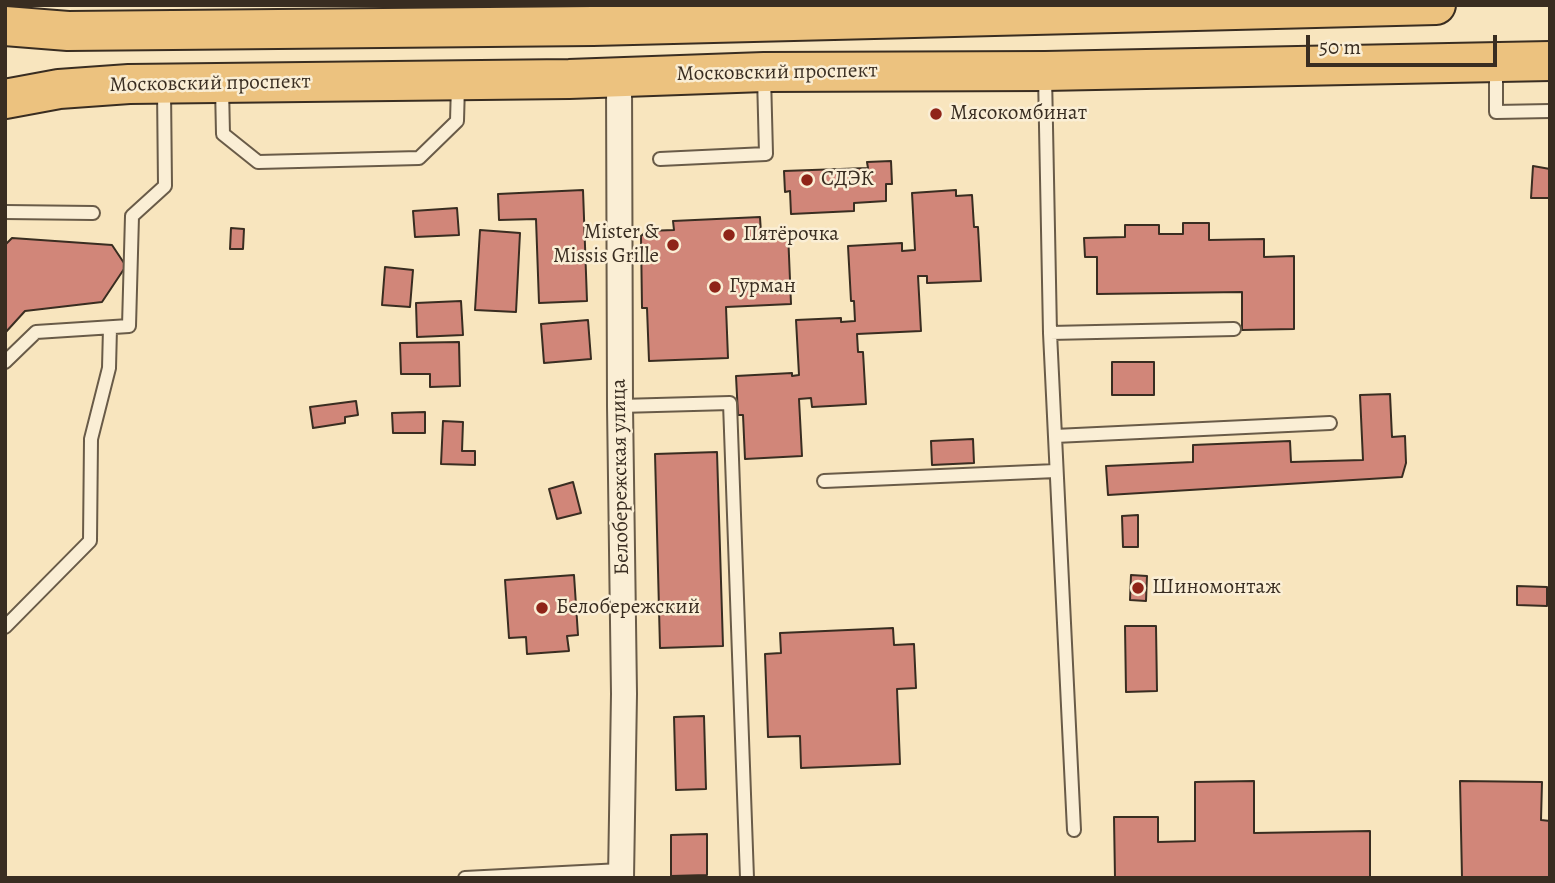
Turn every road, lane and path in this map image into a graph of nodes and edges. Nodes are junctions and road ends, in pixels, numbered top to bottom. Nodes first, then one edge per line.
1 (1436, 5) edge
2 (1071, 10) edge
3 (241, 17) edge
4 (5, 26) edge
5 (1550, 61) edge
6 (1496, 62) junction
7 (1045, 71) junction
8 (764, 72) junction
9 (619, 77) junction
10 (458, 79) junction
11 (222, 83) junction
12 (163, 84) junction
13 (5, 99) edge
14 (1550, 111) edge
15 (660, 159) dead end
16 (5, 212) edge
17 (93, 213) dead end
18 (110, 328) junction
19 (1234, 329) dead end
20 (1050, 333) junction
21 (5, 362) edge
22 (620, 406) junction
23 (1330, 422) dead end
24 (1055, 436) junction
25 (1056, 471) junction
26 (824, 481) dead end
27 (5, 627) edge
28 (1074, 830) dead end
29 (621, 874) edge
30 (465, 878) edge
31 (747, 878) edge

1 - 2 main road
2 - 3 main road
3 - 4 main road
5 - 6 main road, Московский проспект
6 - 7 main road, Московский проспект
6 - 14 lane
7 - 8 main road, Московский проспект
7 - 20 lane
8 - 9 main road, Московский проспект
8 - 15 lane
9 - 10 main road, Московский проспект
9 - 22 street, Белобережская улица
10 - 11 main road, Московский проспект
10 - 11 lane
11 - 12 main road, Московский проспект
12 - 13 main road, Московский проспект
12 - 18 lane
16 - 17 lane
18 - 21 lane
18 - 27 lane
19 - 20 lane
20 - 24 lane
22 - 29 street, Белобережская улица
22 - 31 lane
23 - 24 lane
24 - 25 lane
25 - 26 lane
25 - 28 lane
29 - 30 lane

